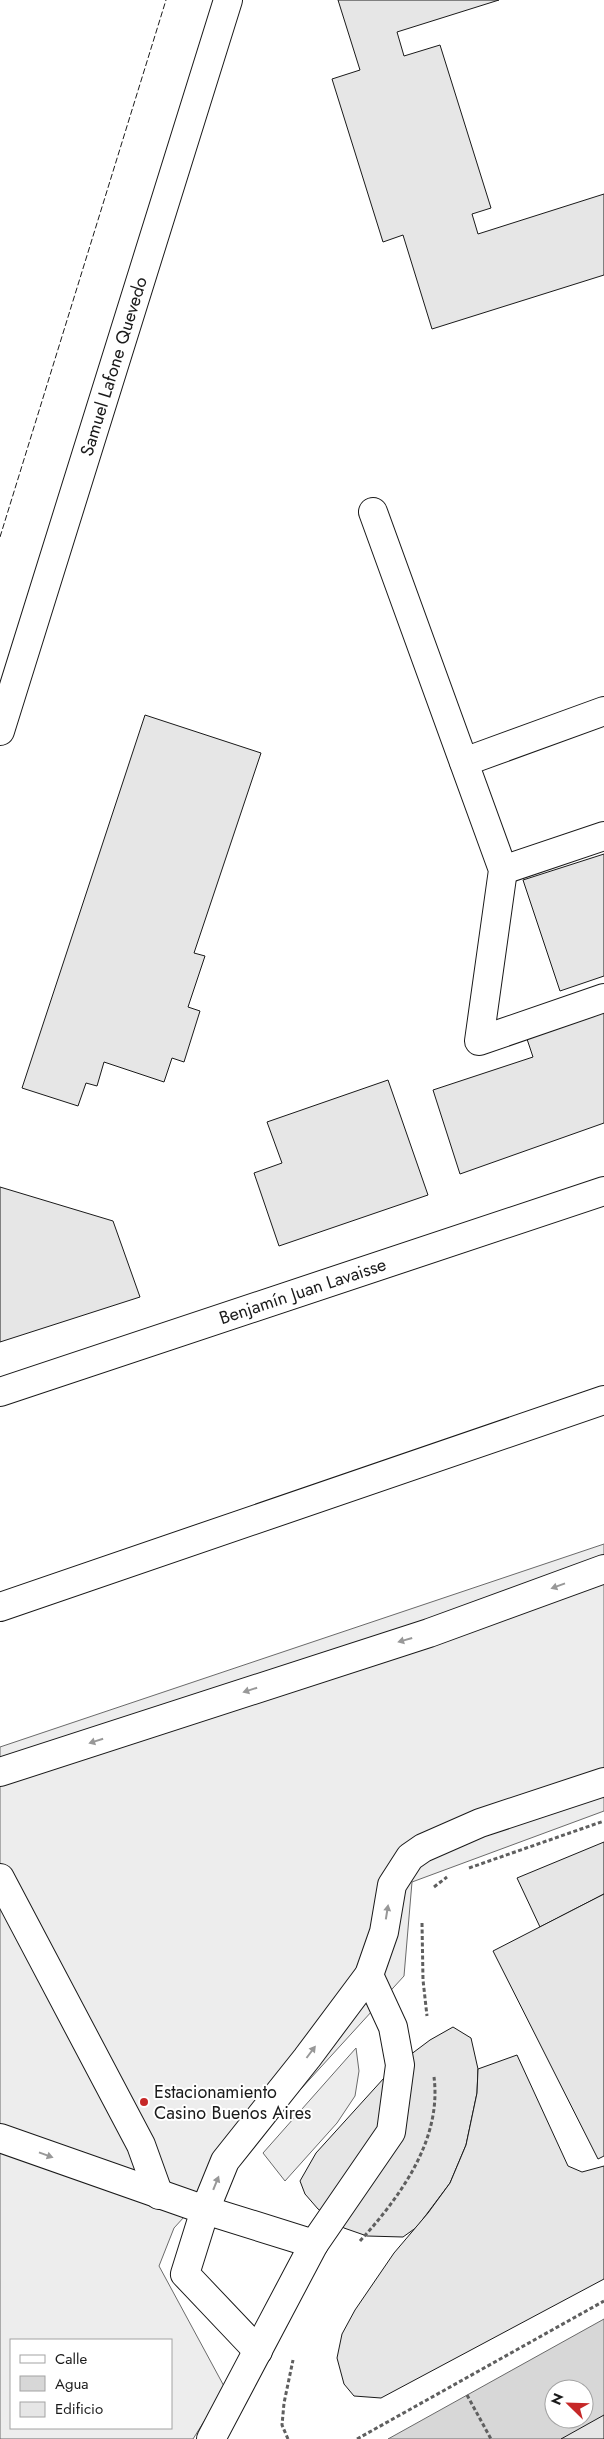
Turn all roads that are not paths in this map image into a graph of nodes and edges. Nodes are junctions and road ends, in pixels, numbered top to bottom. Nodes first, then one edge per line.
1 (228, 0) edge
2 (373, 512) dead end
3 (604, 711) edge
4 (0, 731) edge
5 (464, 762) junction
6 (604, 836) edge
7 (503, 870) junction
8 (604, 998) edge
9 (604, 1191) edge
10 (0, 1392) edge
11 (604, 1400) edge
12 (604, 1569) edge
13 (0, 1607) edge
14 (0, 1772) edge
15 (604, 1782) edge
16 (0, 1878) edge
17 (369, 1975) junction
18 (0, 2138) edge
19 (159, 2196) junction
20 (205, 2210) junction
21 (314, 2244) junction
22 (258, 2351) junction
23 (210, 2439) edge

1 - 4 street, Samuel Lafone Quevedo
2 - 5 street
3 - 5 street
5 - 7 street
6 - 7 street
7 - 8 street
9 - 10 street, Benjamín Juan Lavaisse
11 - 13 street
12 -> 14 street
17 -> 15 street
16 - 19 street
20 -> 17 street
17 - 21 street
18 -> 19 street
19 - 20 street
20 - 21 street
20 - 22 street
21 - 22 street
22 - 23 street

